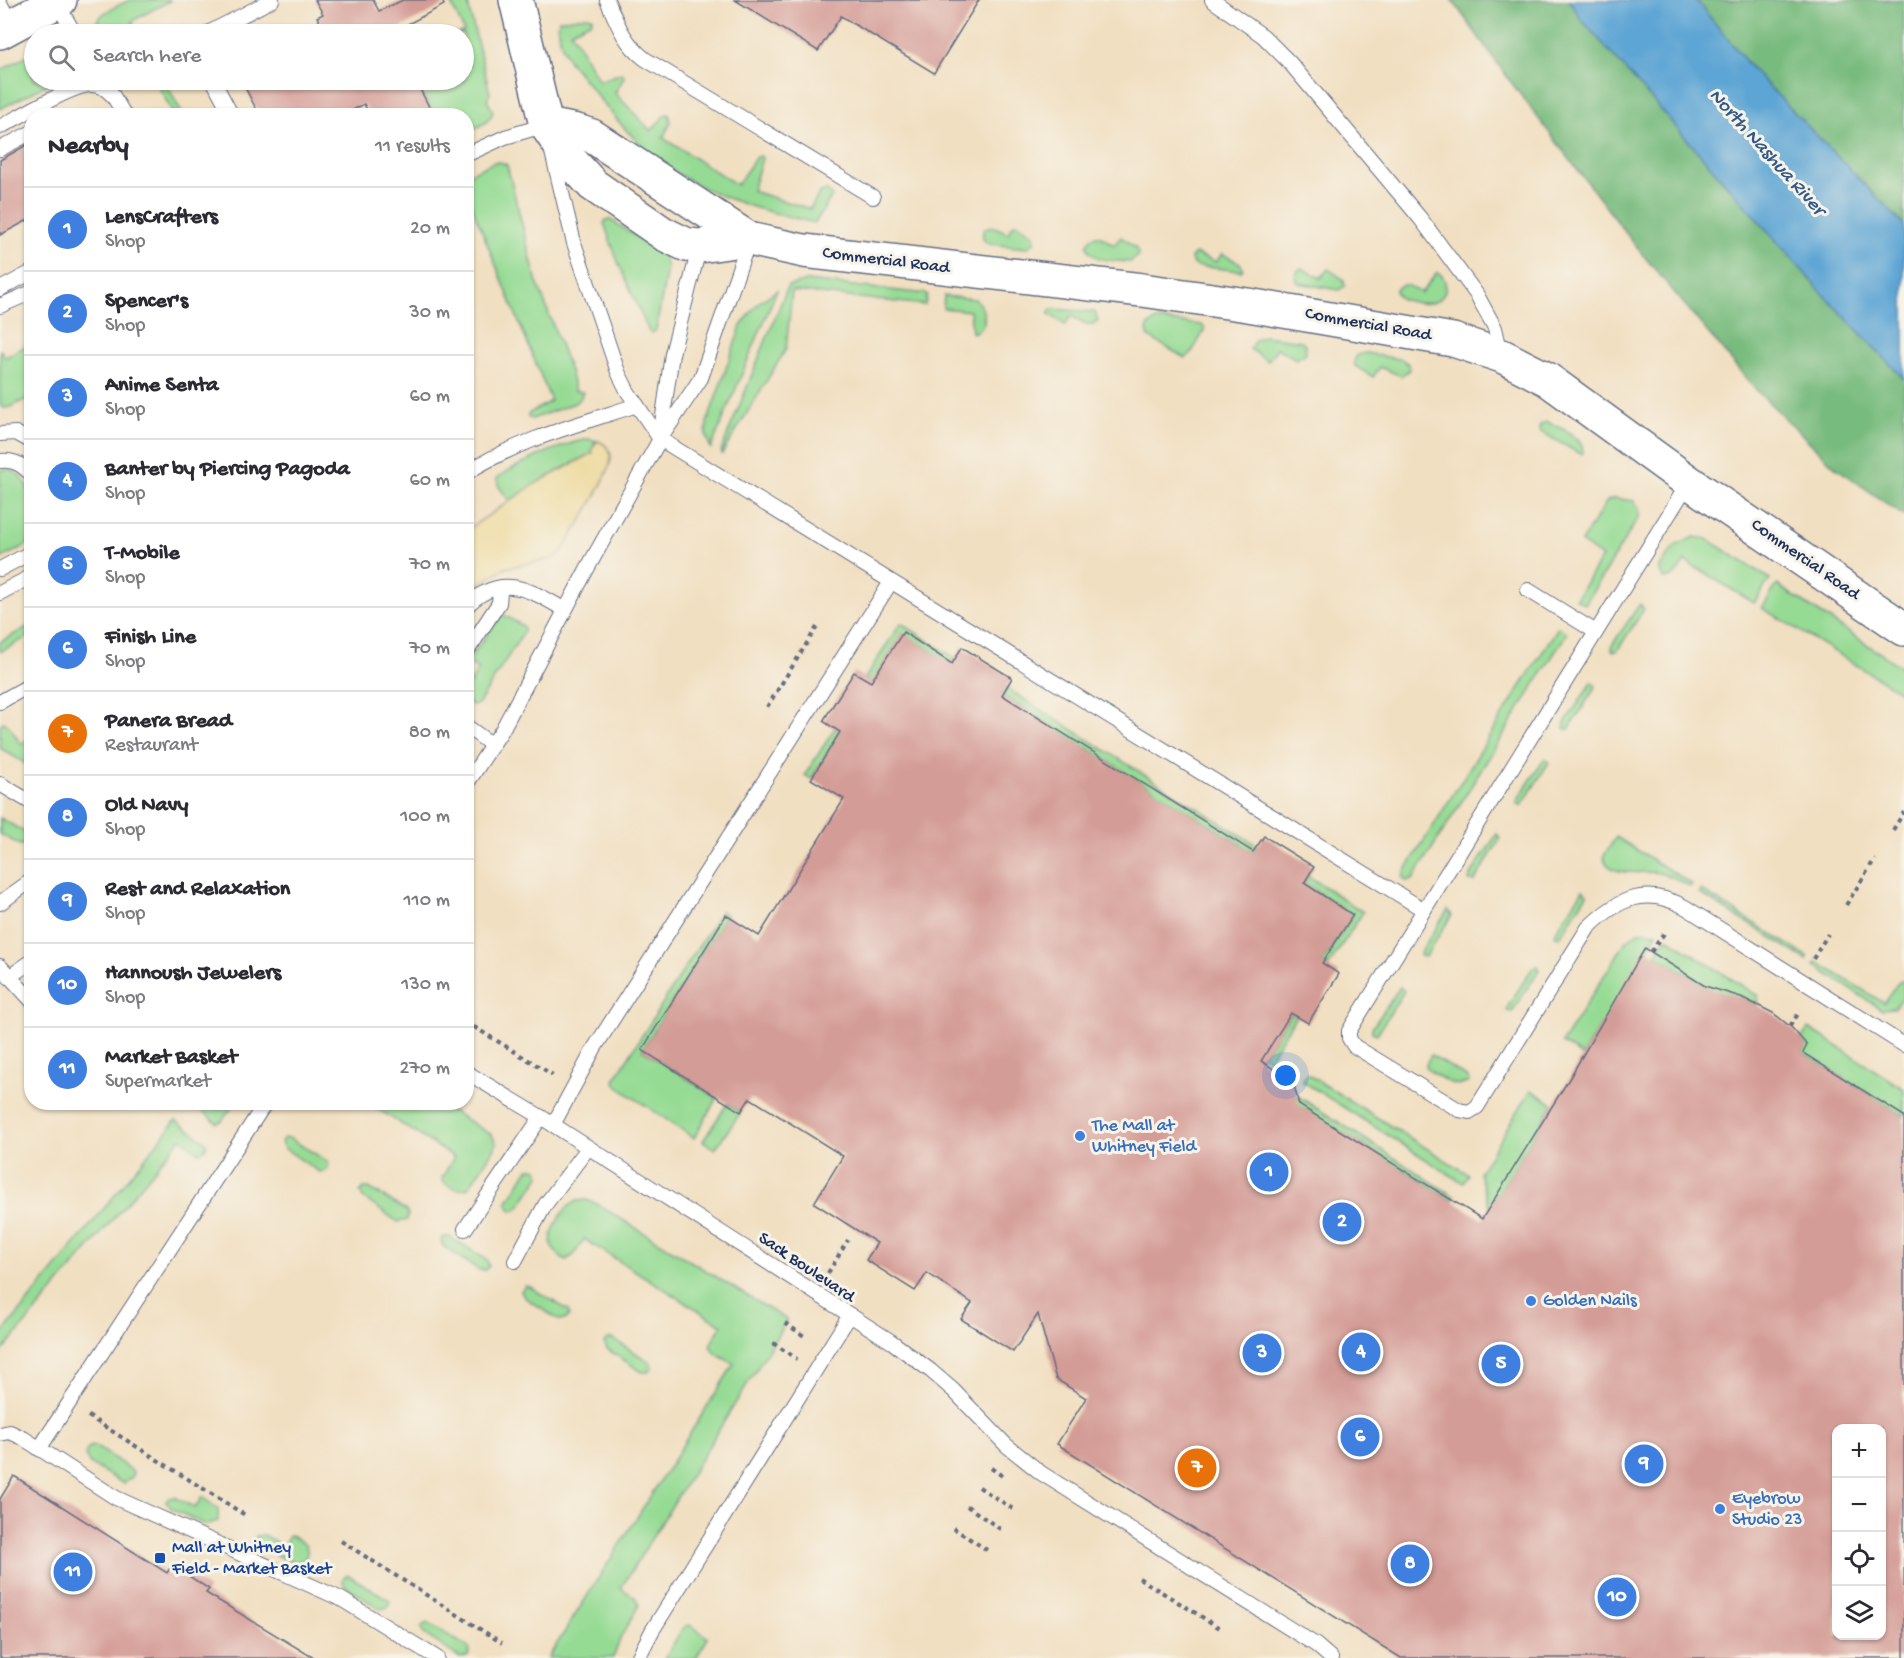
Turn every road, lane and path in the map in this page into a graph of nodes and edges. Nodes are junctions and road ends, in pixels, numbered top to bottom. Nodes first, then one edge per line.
1 (272, 0) edge
2 (516, 0) edge
3 (607, 0) edge
4 (1212, 0) edge
5 (58, 1) edge
6 (255, 4) edge
7 (4, 21) edge
8 (70, 24) edge
9 (222, 24) edge
10 (72, 90) edge
11 (107, 90) edge
12 (109, 90) edge
13 (218, 90) edge
14 (112, 95) junction
15 (36, 108) edge
16 (120, 108) edge
17 (228, 108) edge
18 (24, 114) edge
19 (546, 125) junction
20 (0, 127) edge
21 (24, 136) edge
22 (0, 149) edge
23 (474, 151) edge
24 (873, 197) dead end
25 (704, 229) junction
26 (749, 239) junction
27 (24, 276) edge
28 (0, 289) edge
29 (24, 296) edge
30 (0, 306) edge
31 (1502, 356) junction
32 (637, 405) junction
33 (0, 425) edge
34 (16, 433) junction
35 (0, 434) edge
36 (24, 438) edge
37 (660, 440) junction
38 (0, 461) edge
39 (24, 468) edge
40 (474, 468) edge
41 (1689, 482) junction
42 (24, 556) edge
43 (0, 569) edge
44 (24, 580) edge
45 (891, 582) junction
46 (496, 589) junction
47 (1528, 590) dead end
48 (0, 592) edge
49 (474, 600) edge
50 (566, 610) junction
51 (817, 627) dead end
52 (1904, 629) edge
53 (1596, 632) junction
54 (474, 641) edge
55 (24, 688) edge
56 (0, 702) edge
57 (767, 707) dead end
58 (474, 732) edge
59 (492, 745) junction
60 (474, 773) edge
61 (0, 784) edge
62 (24, 798) edge
63 (1904, 812) edge
64 (1893, 830) dead end
65 (1875, 859) dead end
66 (24, 886) edge
67 (0, 903) edge
68 (1846, 905) dead end
69 (1424, 910) junction
70 (1665, 932) dead end
71 (1828, 934) dead end
72 (1652, 952) dead end
73 (1813, 959) dead end
74 (0, 966) edge
75 (24, 967) edge
76 (9, 977) junction
77 (24, 993) edge
78 (1798, 1014) dead end
79 (1790, 1026) dead end
80 (474, 1027) edge
81 (1903, 1043) edge
82 (474, 1077) edge
83 (556, 1077) dead end
84 (261, 1110) edge
85 (547, 1121) junction
86 (588, 1148) junction
87 (465, 1229) dead end
88 (848, 1240) dead end
89 (515, 1261) dead end
90 (816, 1293) junction
91 (850, 1315) junction
92 (69, 1403) junction
93 (0, 1434) edge
94 (39, 1449) junction
95 (979, 1487) dead end
96 (967, 1506) dead end
97 (1016, 1511) dead end
98 (245, 1515) dead end
99 (953, 1528) dead end
100 (1003, 1531) dead end
101 (341, 1541) dead end
102 (990, 1552) dead end
103 (1139, 1578) dead end
104 (1223, 1630) dead end
105 (502, 1643) dead end
106 (437, 1658) edge
107 (638, 1658) edge
108 (1331, 1658) edge

1 - 6 lane
2 - 19 street
3 - 24 lane
4 - 31 lane
5 - 7 street
5 - 8 lane
6 - 9 lane
10 - 15 lane
11 - 14 lane
12 - 14 lane
13 - 17 lane
14 - 16 lane
18 - 20 lane
19 - 23 lane
19 - 25 street, Commercial Road
19 - 32 lane
21 - 22 lane
25 - 26 street, Commercial Road
25 - 37 lane
26 - 31 street, Commercial Road
26 - 37 lane
27 - 28 lane
29 - 30 lane
31 - 41 street, Commercial Road
32 - 37 lane
32 - 40 lane
33 - 34 lane
34 - 35 lane
34 - 36 lane
37 - 45 lane
37 - 50 lane
38 - 39 lane
41 - 52 street, Commercial Road
41 - 53 lane
42 - 43 lane
44 - 48 lane
45 - 69 lane
45 - 85 lane
46 - 49 lane
46 - 50 lane
46 - 54 lane
47 - 53 lane
50 - 59 lane
51 - 57 path
53 - 69 lane
55 - 56 lane
58 - 59 lane
59 - 60 lane
61 - 62 lane
63 - 64 path
65 - 68 path
66 - 67 lane
69 - 81 lane
70 - 72 path
71 - 73 path
74 - 76 lane
75 - 76 lane
76 - 77 lane
78 - 79 path
80 - 83 path
82 - 85 lane, Sack Boulevard
84 - 92 lane
85 - 86 lane, Sack Boulevard
85 - 87 lane
86 - 89 lane
86 - 90 lane, Sack Boulevard
88 - 90 path
90 - 91 lane, Sack Boulevard
91 - 107 lane, Sack Boulevard
91 - 108 lane
92 - 94 lane
92 - 98 path
93 - 94 lane
94 - 106 lane
95 - 97 path
96 - 100 path
99 - 102 path
101 - 105 path
103 - 104 path

